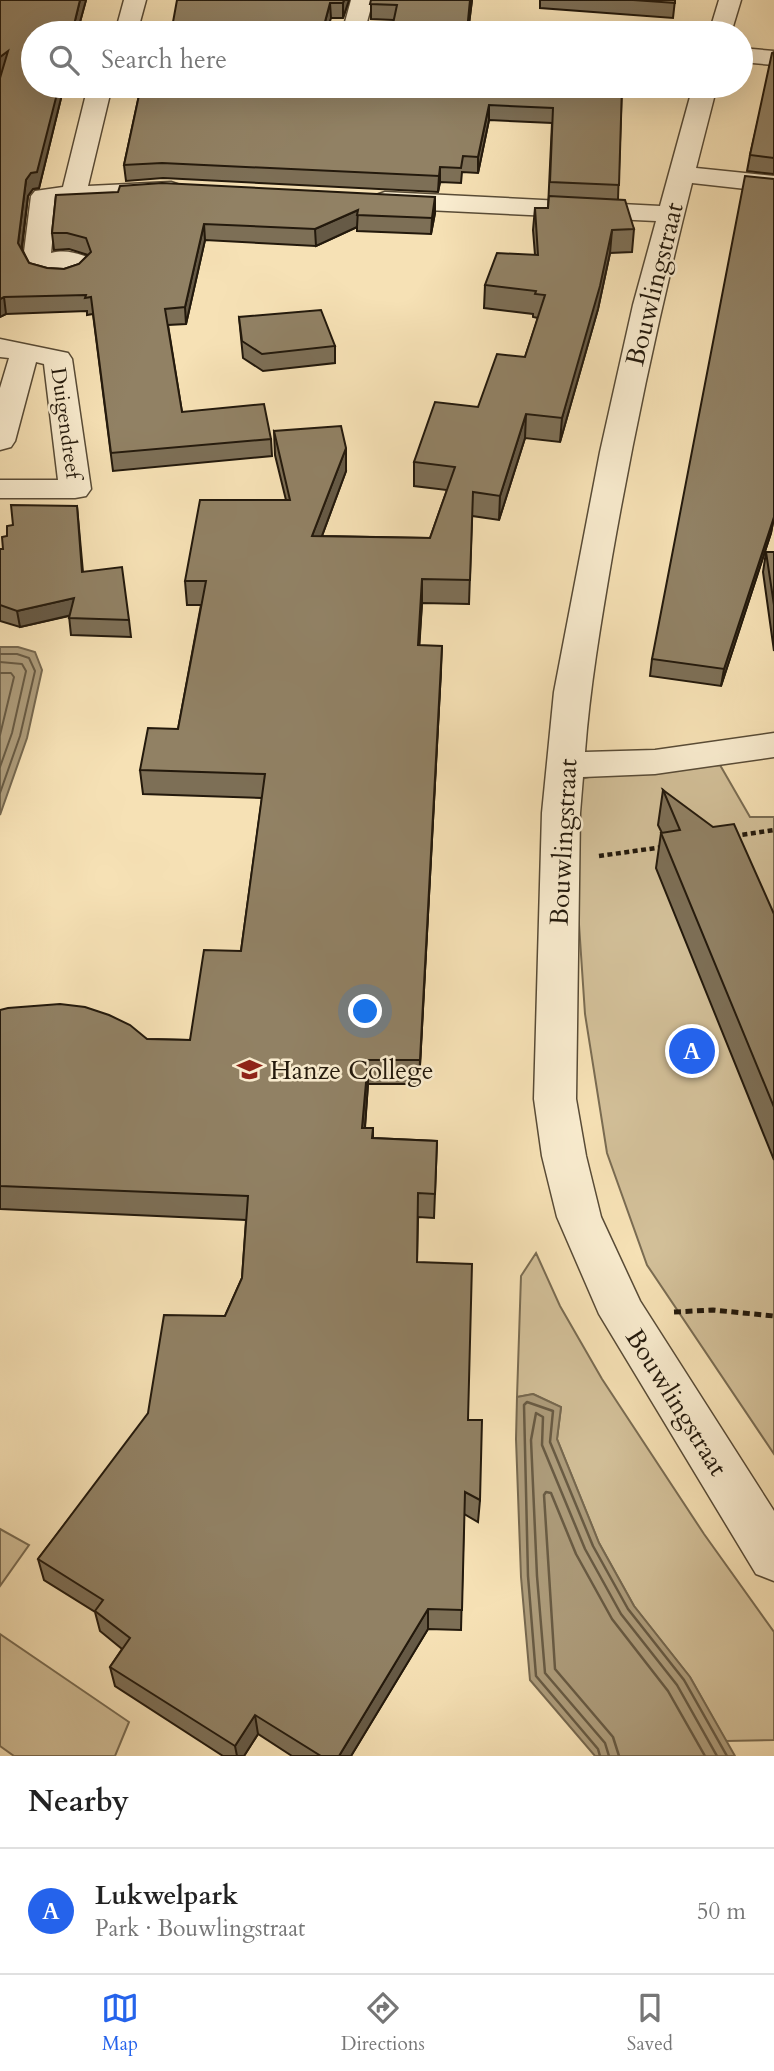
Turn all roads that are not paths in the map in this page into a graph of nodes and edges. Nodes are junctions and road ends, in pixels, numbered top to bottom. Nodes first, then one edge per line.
1 (135, 0) edge
2 (362, 0) edge
3 (730, 0) edge
4 (129, 21) edge
5 (356, 21) edge
6 (724, 21) edge
7 (753, 56) edge
8 (774, 58) edge
9 (97, 98) edge
10 (702, 98) edge
11 (681, 174) junction
12 (774, 184) edge
13 (190, 191) edge
14 (74, 193) junction
15 (355, 199) edge
16 (672, 214) junction
17 (46, 262) dead end
18 (13, 349) edge
19 (0, 441) edge
20 (0, 489) edge
21 (771, 754) edge
22 (565, 765) junction
23 (774, 1558) edge

1 - 4 street
2 - 5 street
3 - 6 street
7 - 8 street
9 - 14 street
10 - 11 street, Bouwlingstraat
11 - 12 street
11 - 16 street, Bouwlingstraat
13 - 14 street
14 - 17 street
15 - 16 street
16 - 22 street, Bouwlingstraat
18 - 19 street, Duigendreef
18 - 20 street, Duigendreef
21 - 22 street
22 - 23 street, Bouwlingstraat

